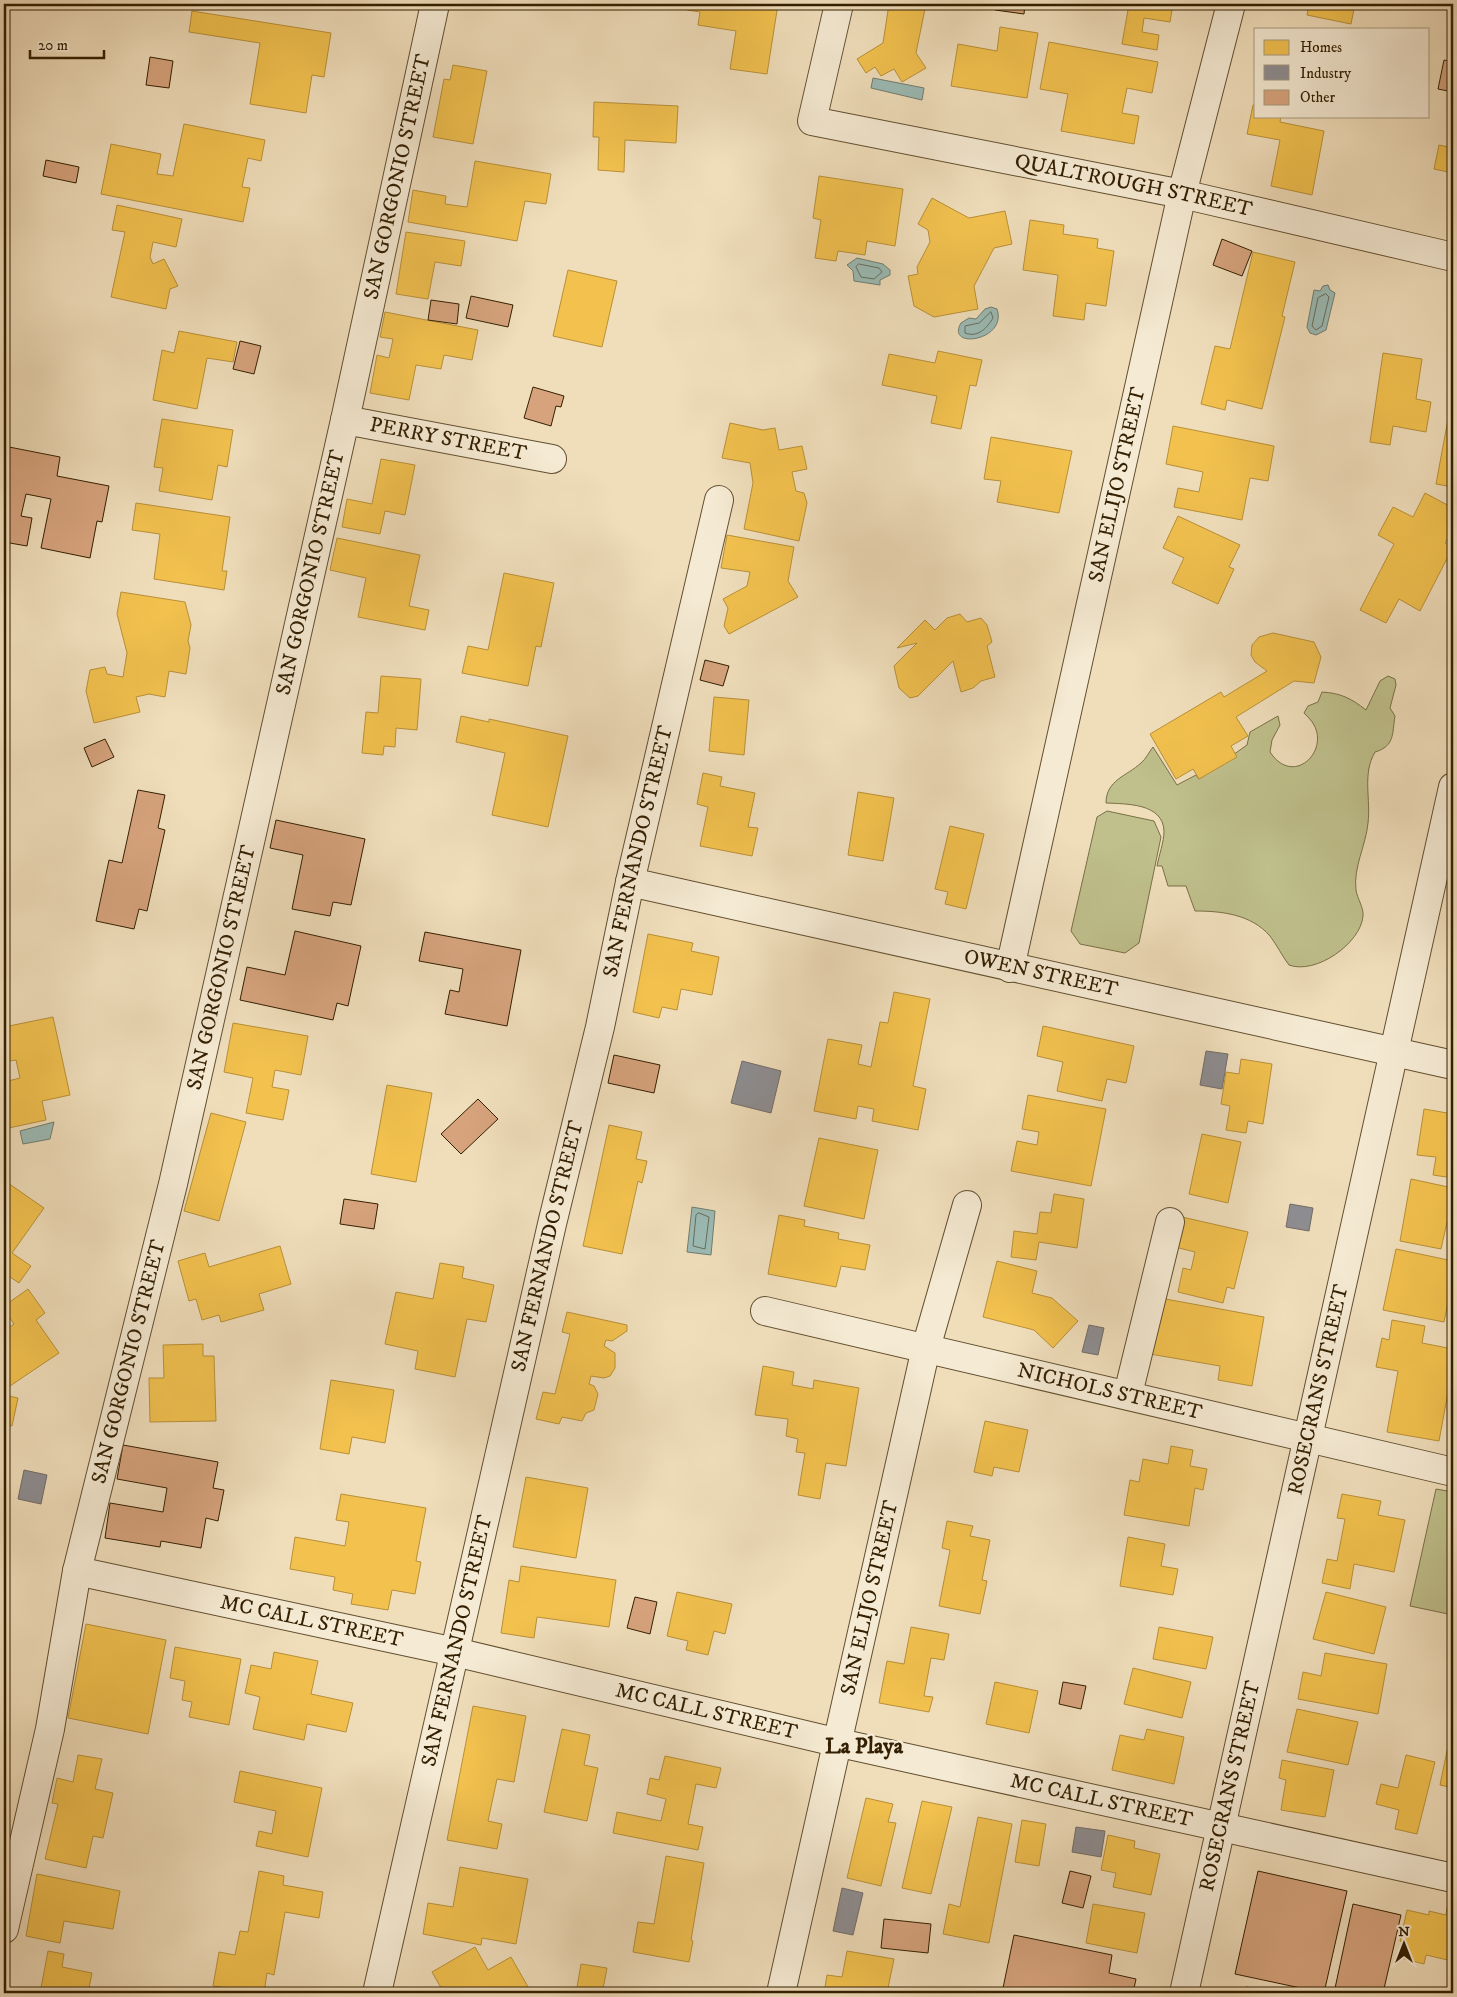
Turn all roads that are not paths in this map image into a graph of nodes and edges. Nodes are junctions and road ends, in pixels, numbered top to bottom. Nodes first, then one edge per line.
1 (435, 4) edge
2 (839, 4) edge
3 (1231, 4) edge
4 (1182, 194) junction
5 (1453, 257) edge
6 (345, 420) junction
7 (552, 459) dead end
8 (719, 500) dead end
9 (1453, 787) edge
10 (630, 882) junction
11 (1010, 968) junction
12 (1395, 1052) junction
13 (1453, 1065) edge
14 (967, 1205) dead end
15 (1170, 1222) dead end
16 (765, 1310) dead end
17 (926, 1348) junction
18 (1128, 1394) junction
19 (1309, 1436) junction
20 (1453, 1472) edge
21 (77, 1571) junction
22 (455, 1652) junction
23 (836, 1742) junction
24 (1220, 1828) junction
25 (1453, 1878) edge
26 (4, 1929) edge
27 (378, 1993) edge
28 (781, 1993) edge
29 (1184, 1993) edge

1 - 6 street, SAN GORGONIO STREET
2 - 4 street, QUALTROUGH STREET
3 - 4 street, SAN ELIJO STREET
4 - 5 street, QUALTROUGH STREET
4 - 11 street, SAN ELIJO STREET
6 - 7 street, PERRY STREET
6 - 21 street, SAN GORGONIO STREET
8 - 10 street, SAN FERNANDO STREET
9 - 12 street, ROSECRANS STREET
10 - 11 street, OWEN STREET
10 - 22 street, SAN FERNANDO STREET
11 - 12 street, OWEN STREET
12 - 13 street, OWEN STREET
12 - 19 street, ROSECRANS STREET
14 - 17 street, SAN ELIJO STREET
15 - 18 street
16 - 17 street, NICHOLS STREET
17 - 18 street, NICHOLS STREET
17 - 23 street, SAN ELIJO STREET
18 - 19 street, NICHOLS STREET
19 - 20 street, NICHOLS STREET
19 - 24 street, ROSECRANS STREET
21 - 22 street, MC CALL STREET
21 - 26 street, SAN GORGONIO STREET
22 - 23 street, MC CALL STREET
22 - 27 street, SAN FERNANDO STREET
23 - 24 street, MC CALL STREET
23 - 28 street, SAN ELIJO STREET
24 - 25 street, MC CALL STREET
24 - 29 street, ROSECRANS STREET

